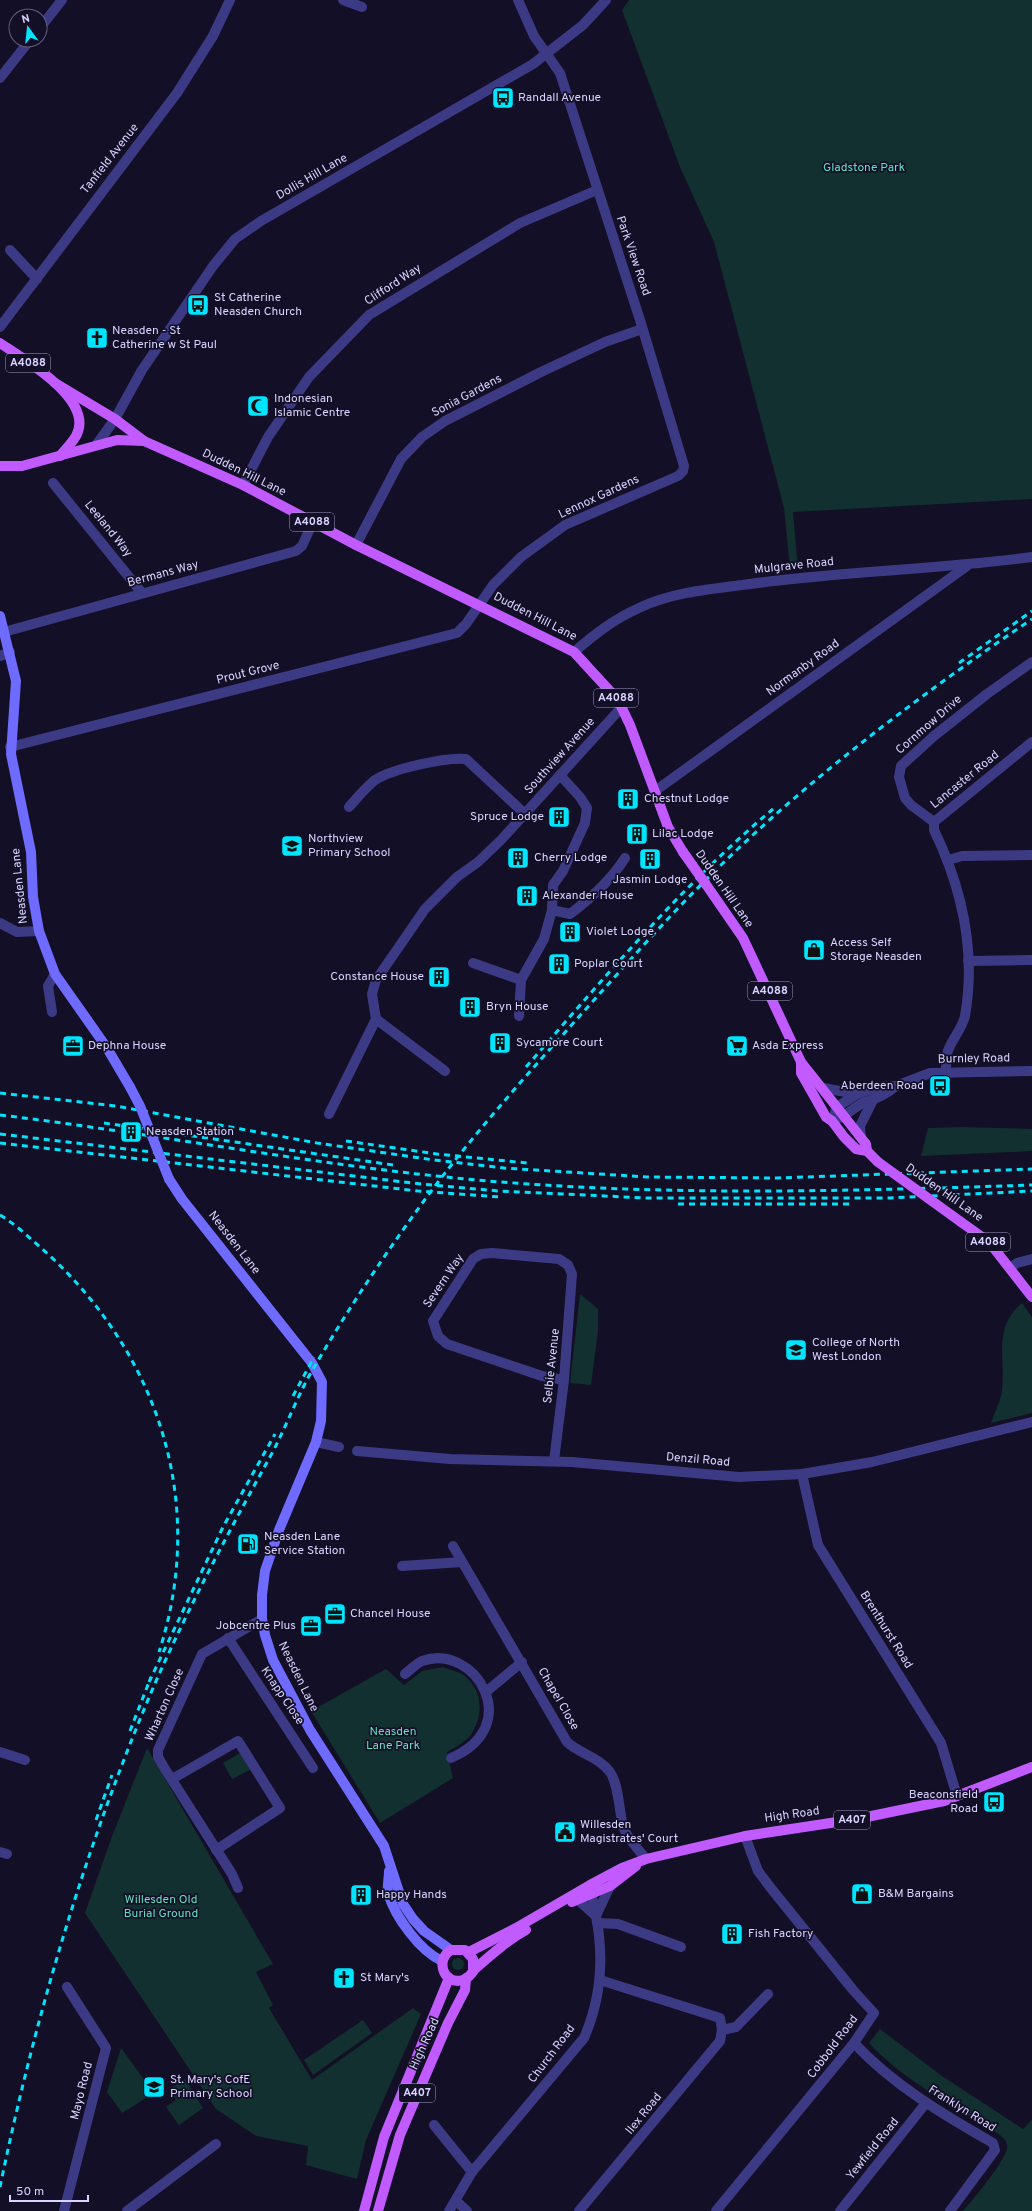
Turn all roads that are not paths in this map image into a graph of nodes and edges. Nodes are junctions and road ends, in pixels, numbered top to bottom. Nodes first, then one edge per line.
1 (62, 0) edge
2 (230, 0) edge
3 (343, 0) edge
4 (518, 0) edge
5 (606, 0) edge
6 (362, 7) dead end
7 (48, 18) edge
8 (24, 48) edge
9 (546, 53) junction
10 (0, 78) edge
11 (597, 190) junction
12 (10, 250) dead end
13 (37, 279) junction
14 (0, 328) edge
15 (642, 329) junction
16 (0, 342) edge
17 (55, 383) junction
18 (115, 419) junction
19 (144, 441) junction
20 (97, 444) junction
21 (60, 456) junction
22 (0, 466) edge
23 (22, 466) junction
24 (0, 471) edge
25 (683, 471) joint
26 (53, 483) dead end
27 (243, 485) junction
28 (313, 522) junction
29 (356, 545) junction
30 (1032, 557) edge
31 (967, 566) junction
32 (142, 593) junction
33 (479, 604) junction
34 (0, 616) edge
35 (4, 632) junction
36 (10, 652) junction
37 (574, 652) junction
38 (0, 656) edge
39 (1032, 662) edge
40 (621, 708) junction
41 (1032, 742) edge
42 (10, 747) junction
43 (560, 775) junction
44 (655, 791) junction
45 (349, 807) dead end
46 (525, 814) junction
47 (934, 822) junction
48 (1032, 855) edge
49 (625, 858) dead end
50 (948, 860) junction
51 (552, 910) junction
52 (0, 923) edge
53 (39, 931) junction
54 (1032, 960) edge
55 (968, 961) junction
56 (473, 962) dead end
57 (55, 974) junction
58 (521, 980) junction
59 (52, 1012) dead end
60 (519, 1016) dead end
61 (376, 1018) junction
62 (801, 1062) junction
63 (445, 1071) dead end
64 (1032, 1071) edge
65 (946, 1073) junction
66 (896, 1086) junction
67 (823, 1088) junction
68 (857, 1094) junction
69 (873, 1100) junction
70 (837, 1107) junction
71 (329, 1114) dead end
72 (845, 1116) junction
73 (832, 1121) junction
74 (862, 1138) junction
75 (867, 1151) junction
76 (1032, 1259) edge
77 (1010, 1268) junction
78 (572, 1274) joint
79 (1032, 1297) edge
80 (564, 1380) junction
81 (1032, 1422) edge
82 (316, 1442) junction
83 (339, 1447) dead end
84 (357, 1451) dead end
85 (554, 1461) junction
86 (802, 1474) junction
87 (453, 1546) dead end
88 (462, 1562) junction
89 (402, 1566) dead end
90 (262, 1619) junction
91 (228, 1638) junction
92 (522, 1662) junction
93 (405, 1674) dead end
94 (486, 1691) junction
95 (0, 1752) edge
96 (451, 1758) dead end
97 (25, 1760) dead end
98 (1032, 1767) edge
99 (313, 1768) dead end
100 (172, 1779) junction
101 (957, 1796) junction
102 (745, 1836) junction
103 (216, 1850) junction
104 (646, 1859) junction
105 (389, 1867) junction
106 (610, 1886) junction
107 (238, 1888) dead end
108 (591, 1889) junction
109 (577, 1899) junction
110 (596, 1919) junction
111 (681, 1947) dead end
112 (452, 1950) junction
113 (469, 1952) junction
114 (442, 1961) junction
115 (473, 1970) junction
116 (449, 1978) junction
117 (466, 1978) junction
118 (600, 1980) junction
119 (68, 1987) dead end
120 (768, 1994) dead end
121 (722, 2030) junction
122 (854, 2044) junction
123 (926, 2103) junction
124 (434, 2125) dead end
125 (216, 2144) dead end
126 (472, 2172) junction
127 (456, 2201) junction
128 (64, 2211) edge
129 (127, 2211) edge
130 (364, 2211) edge
131 (378, 2211) edge
132 (449, 2211) edge
133 (467, 2211) edge
134 (579, 2211) edge
135 (716, 2211) edge
136 (840, 2211) edge
137 (950, 2211) edge

1 - 7 street
2 - 13 street, Tanfield Avenue
3 - 6 street
4 - 9 street
5 - 9 street, Dollis Hill Lane
8 - 10 street
9 - 11 street, Park View Road
9 - 18 street, Dollis Hill Lane
11 - 15 street, Park View Road
11 - 27 street, Clifford Way
12 - 13 street
13 - 14 street, Tanfield Avenue
15 - 25 street, Park View Road
15 - 29 street, Sonia Gardens
16 - 17 main road, A4088
17 - 18 main road, Dudden Hill Lane / A4088
17 - 21 main road, A4088
18 - 19 main road, Dudden Hill Lane / A4088
18 - 20 street, Dollis Hill Lane
19 - 20 main road, Dudden Hill Lane / A4088
19 - 27 main road, Dudden Hill Lane / A4088
20 - 21 main road, Dudden Hill Lane / A4088
21 - 23 main road, A4088
22 - 23 main road, A4088
23 - 24 main road
25 - 33 street, Lennox Gardens
26 - 32 street, Leeland Way
27 - 28 main road, Dudden Hill Lane / A4088
28 - 29 main road, Dudden Hill Lane / A4088
28 - 32 street, Bermans Way
29 - 33 main road, Dudden Hill Lane / A4088
30 - 31 street, Mulgrave Road
31 - 37 street, Mulgrave Road
31 - 44 street, Normanby Road
32 - 35 street, Bermans Way
33 - 37 main road, Dudden Hill Lane / A4088
33 - 42 street, Prout Grove
34 - 35 main road, Neasden Lane
35 - 36 main road, Neasden Lane
36 - 38 street
36 - 42 main road, Neasden Lane
37 - 40 main road, Dudden Hill Lane / A4088
39 - 47 street, Cornmow Drive
40 - 43 street, Southview Avenue
40 - 44 main road, Dudden Hill Lane / A4088
41 - 47 street, Lancaster Road
42 - 53 main road, Neasden Lane
43 - 46 street, Southview Avenue
43 - 51 street
44 - 62 main road, Dudden Hill Lane / A4088, bridge
45 - 46 street
46 - 61 street, Southview Avenue
47 - 50 street, Lancaster Road
48 - 50 street
49 - 51 street
50 - 55 street
51 - 58 street
52 - 53 street
53 - 57 main road, Neasden Lane
54 - 55 street
55 - 65 street
56 - 58 street
57 - 59 street
57 - 82 main road, Neasden Lane, bridge
58 - 60 street
61 - 63 street
61 - 71 street
62 - 67 main road, Dudden Hill Lane / A4088
62 - 73 main road, Dudden Hill Lane / A4088
64 - 65 street, Burnley Road
65 - 66 street, Burnley Road
66 - 68 street, Burnley Road
66 - 69 street, Burnley Road
67 - 68 street, Burnley Road
67 - 70 main road, Dudden Hill Lane / A4088
68 - 70 street, Burnley Road
69 - 72 street, Burnley Road
69 - 74 street
70 - 72 main road, Dudden Hill Lane / A4088
70 - 73 street
72 - 73 street, Burnley Road
72 - 74 main road, Dudden Hill Lane / A4088
73 - 75 main road, Dudden Hill Lane / A4088
74 - 75 main road, Dudden Hill Lane / A4088
75 - 77 main road, Dudden Hill Lane / A4088, bridge
76 - 77 street
77 - 79 main road, Dudden Hill Lane / A4088
78 - 80 street, Selbie Avenue
78 - 80 street, Severn Way
80 - 85 street, Selbie Avenue
81 - 86 street, Denzil Road
82 - 83 street
82 - 90 main road, Neasden Lane
84 - 85 street, Denzil Road
85 - 86 street, Denzil Road
86 - 101 street, Brenthurst Road
87 - 88 street, Chapel Close
88 - 89 street
88 - 92 street, Chapel Close
90 - 91 street, Wharton Close
90 - 105 main road, Neasden Lane
91 - 99 street, Knapp Close
91 - 100 street, Wharton Close
92 - 94 street
92 - 104 street, Chapel Close
93 - 94 street
94 - 96 street
95 - 97 street
98 - 101 main road, High Road / A407
100 - 103 street, Wharton Close
100 - 103 street
101 - 102 main road, High Road / A407
102 - 104 main road, High Road / A407
102 - 122 street, Cobbold Road
103 - 107 street, Wharton Close
104 - 106 main road, High Road / A407
104 - 108 main road, High Road / A407
105 - 112 main road, Neasden Lane
105 - 114 main road, Neasden Lane
106 - 108 main road, High Road / A407
106 - 110 street
108 - 109 main road, High Road / A407
108 - 110 street, Church Road
108 - 113 main road, High Road / A407
109 - 110 street
109 - 115 main road, High Road / A407
110 - 111 street
110 - 118 street, Church Road
112 - 113 main road
112 - 114 main road
113 - 115 main road
114 - 116 main road
115 - 117 main road, High Road / A407
116 - 117 main road
116 - 130 main road, High Road / A407
117 - 131 main road, High Road / A407
118 - 121 street
118 - 126 street, Church Road
119 - 128 street, Mayo Road
120 - 121 street
121 - 134 street, Ilex Road
122 - 123 street, Franklyn Road
122 - 135 street, Cobbold Road
123 - 136 street, Yewfield Road
123 - 137 street, Franklyn Road
124 - 126 street
125 - 129 street
126 - 127 street, Church Road
127 - 132 street, Church Road
127 - 133 street

